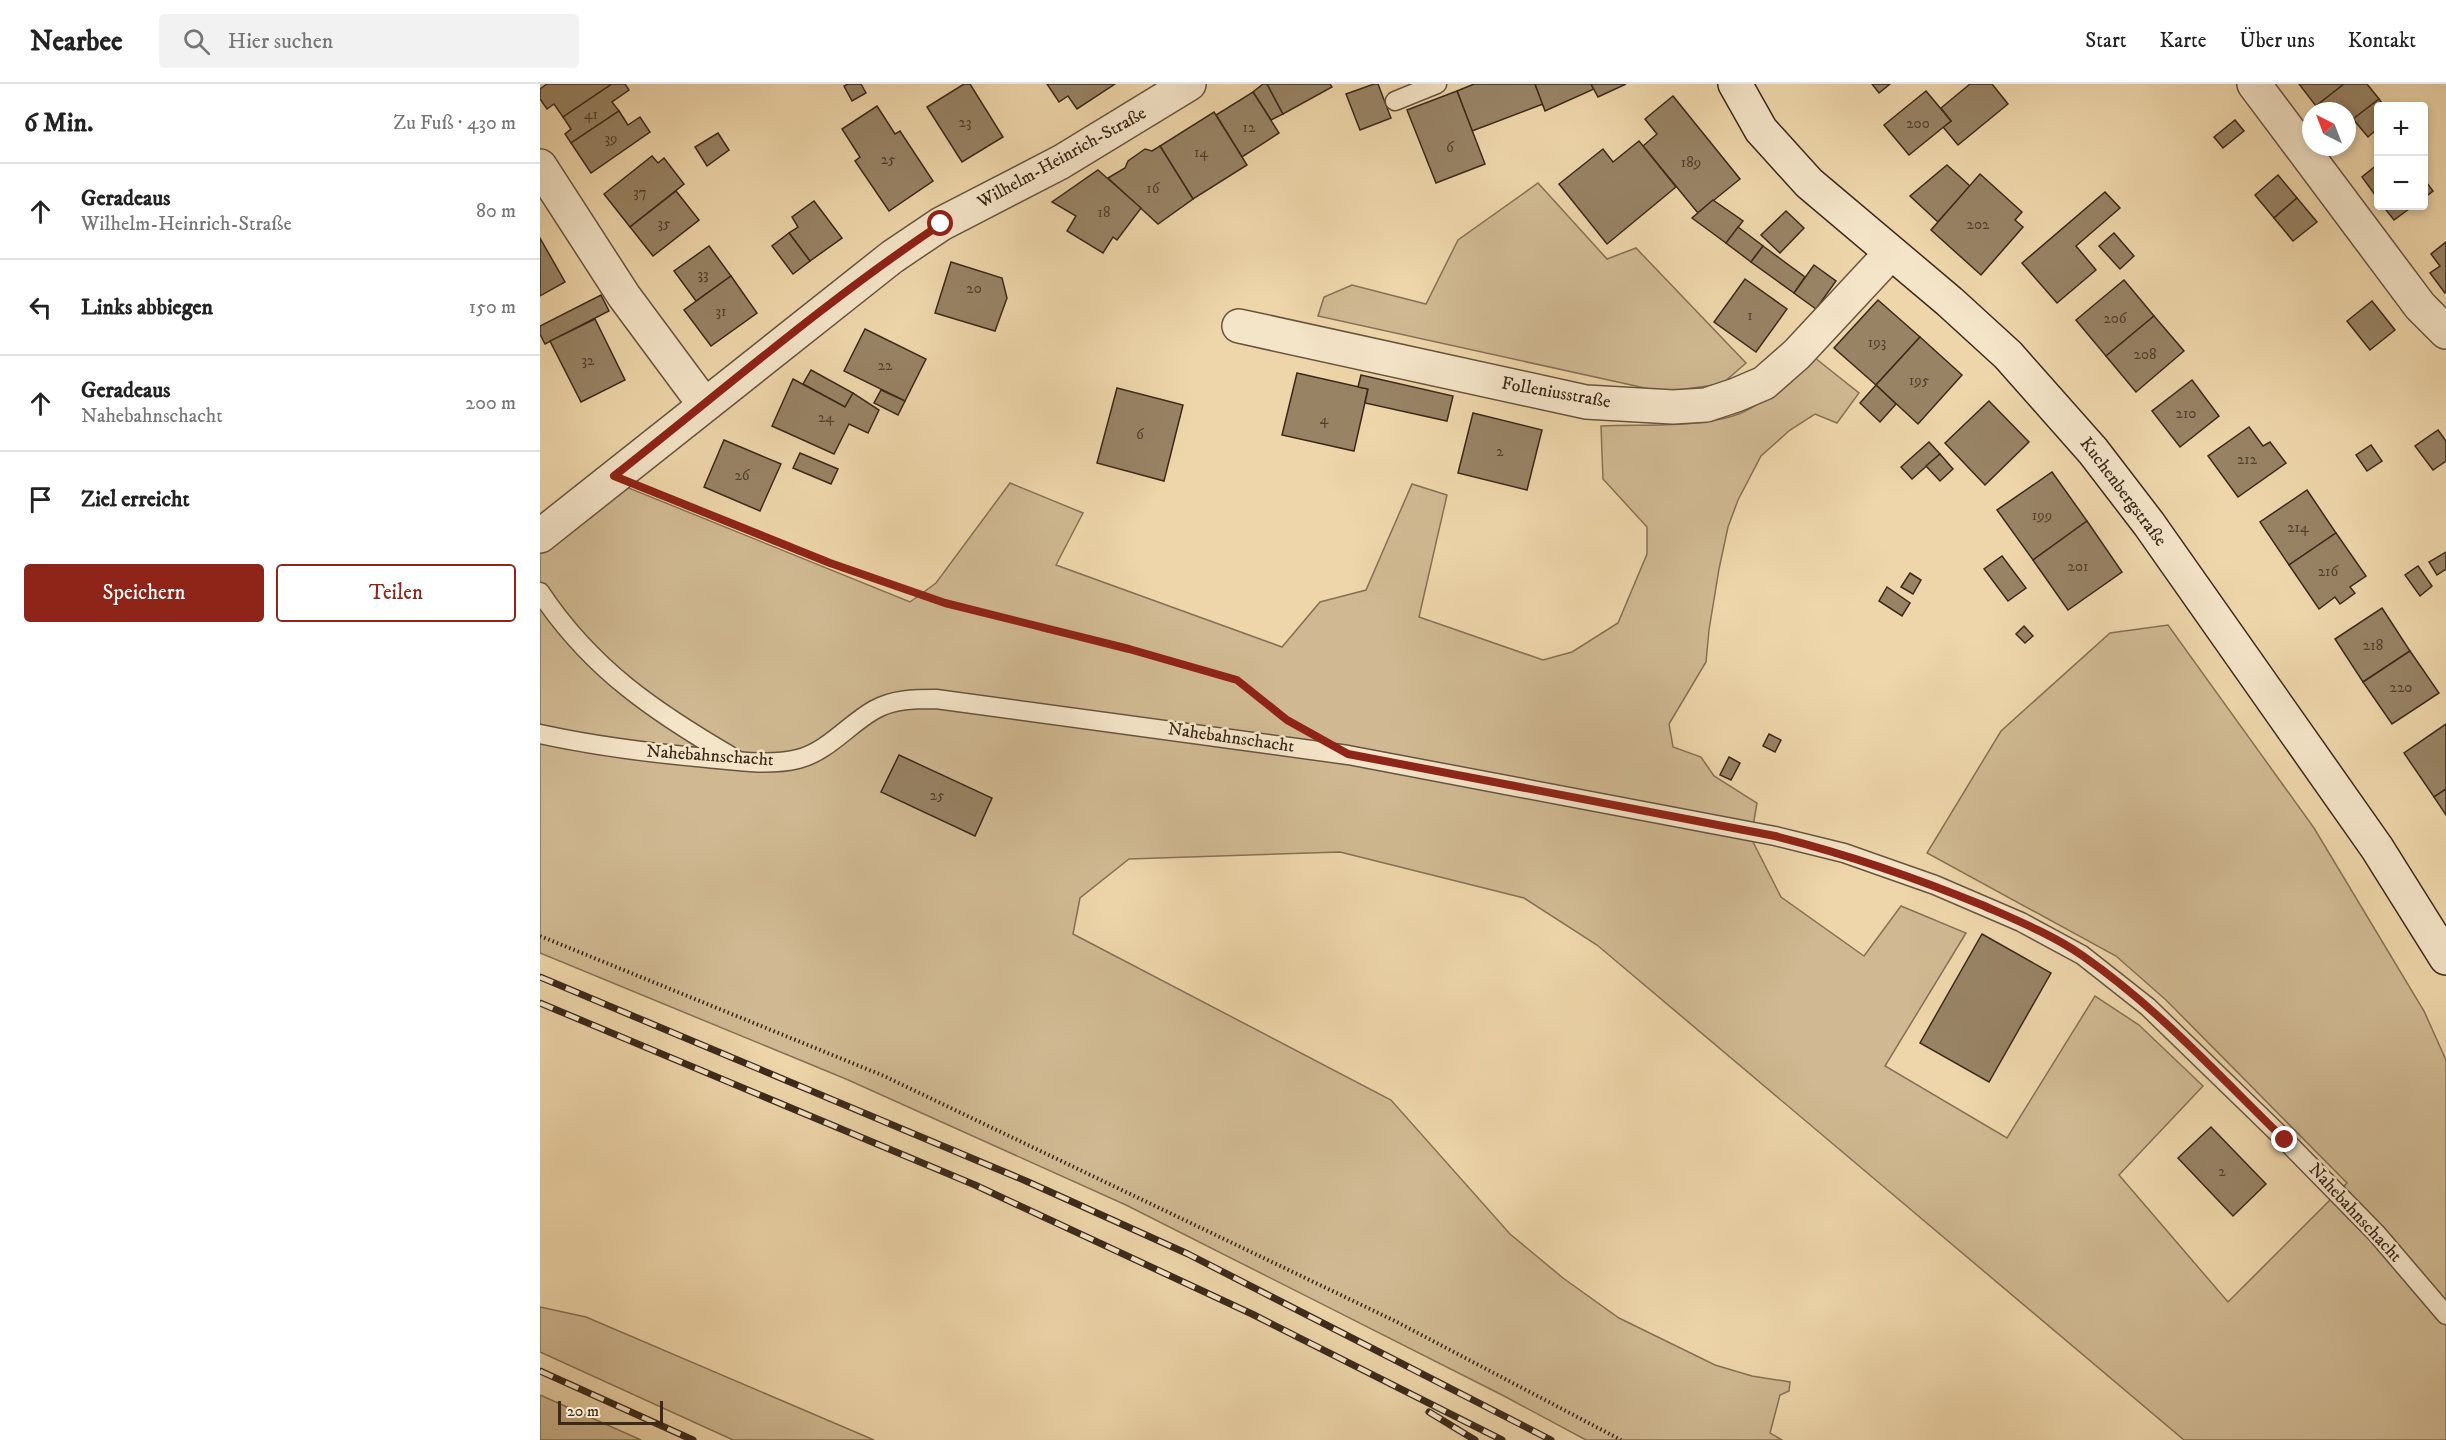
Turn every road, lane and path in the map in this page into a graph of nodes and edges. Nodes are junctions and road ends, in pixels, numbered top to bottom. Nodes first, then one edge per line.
1 (1189, 84) edge
2 (1437, 84) edge
3 (1734, 84) edge
4 (2254, 84) edge
5 (1395, 101) dead end
6 (540, 166) edge
7 (1891, 253) junction
8 (1239, 326) dead end
9 (2446, 332) edge
10 (704, 405) junction
11 (614, 476) junction
12 (540, 536) edge
13 (540, 592) edge
14 (1287, 720) dead end
15 (540, 734) edge
16 (740, 761) junction
17 (540, 936) edge
18 (2446, 958) edge
19 (2446, 1315) edge
20 (1621, 1440) edge

1 - 10 street, Wilhelm-Heinrich-Straße
2 - 5 lane
3 - 7 street, Kuchenbergstraße
4 - 9 street
6 - 10 street
7 - 8 street, Folleniusstraße
7 - 18 street, Kuchenbergstraße
10 - 11 street, Wilhelm-Heinrich-Straße
11 - 12 street, Wilhelm-Heinrich-Straße
11 - 14 path
13 - 16 lane
15 - 16 lane, Nahebahnschacht
16 - 19 lane, Nahebahnschacht
17 - 20 path

